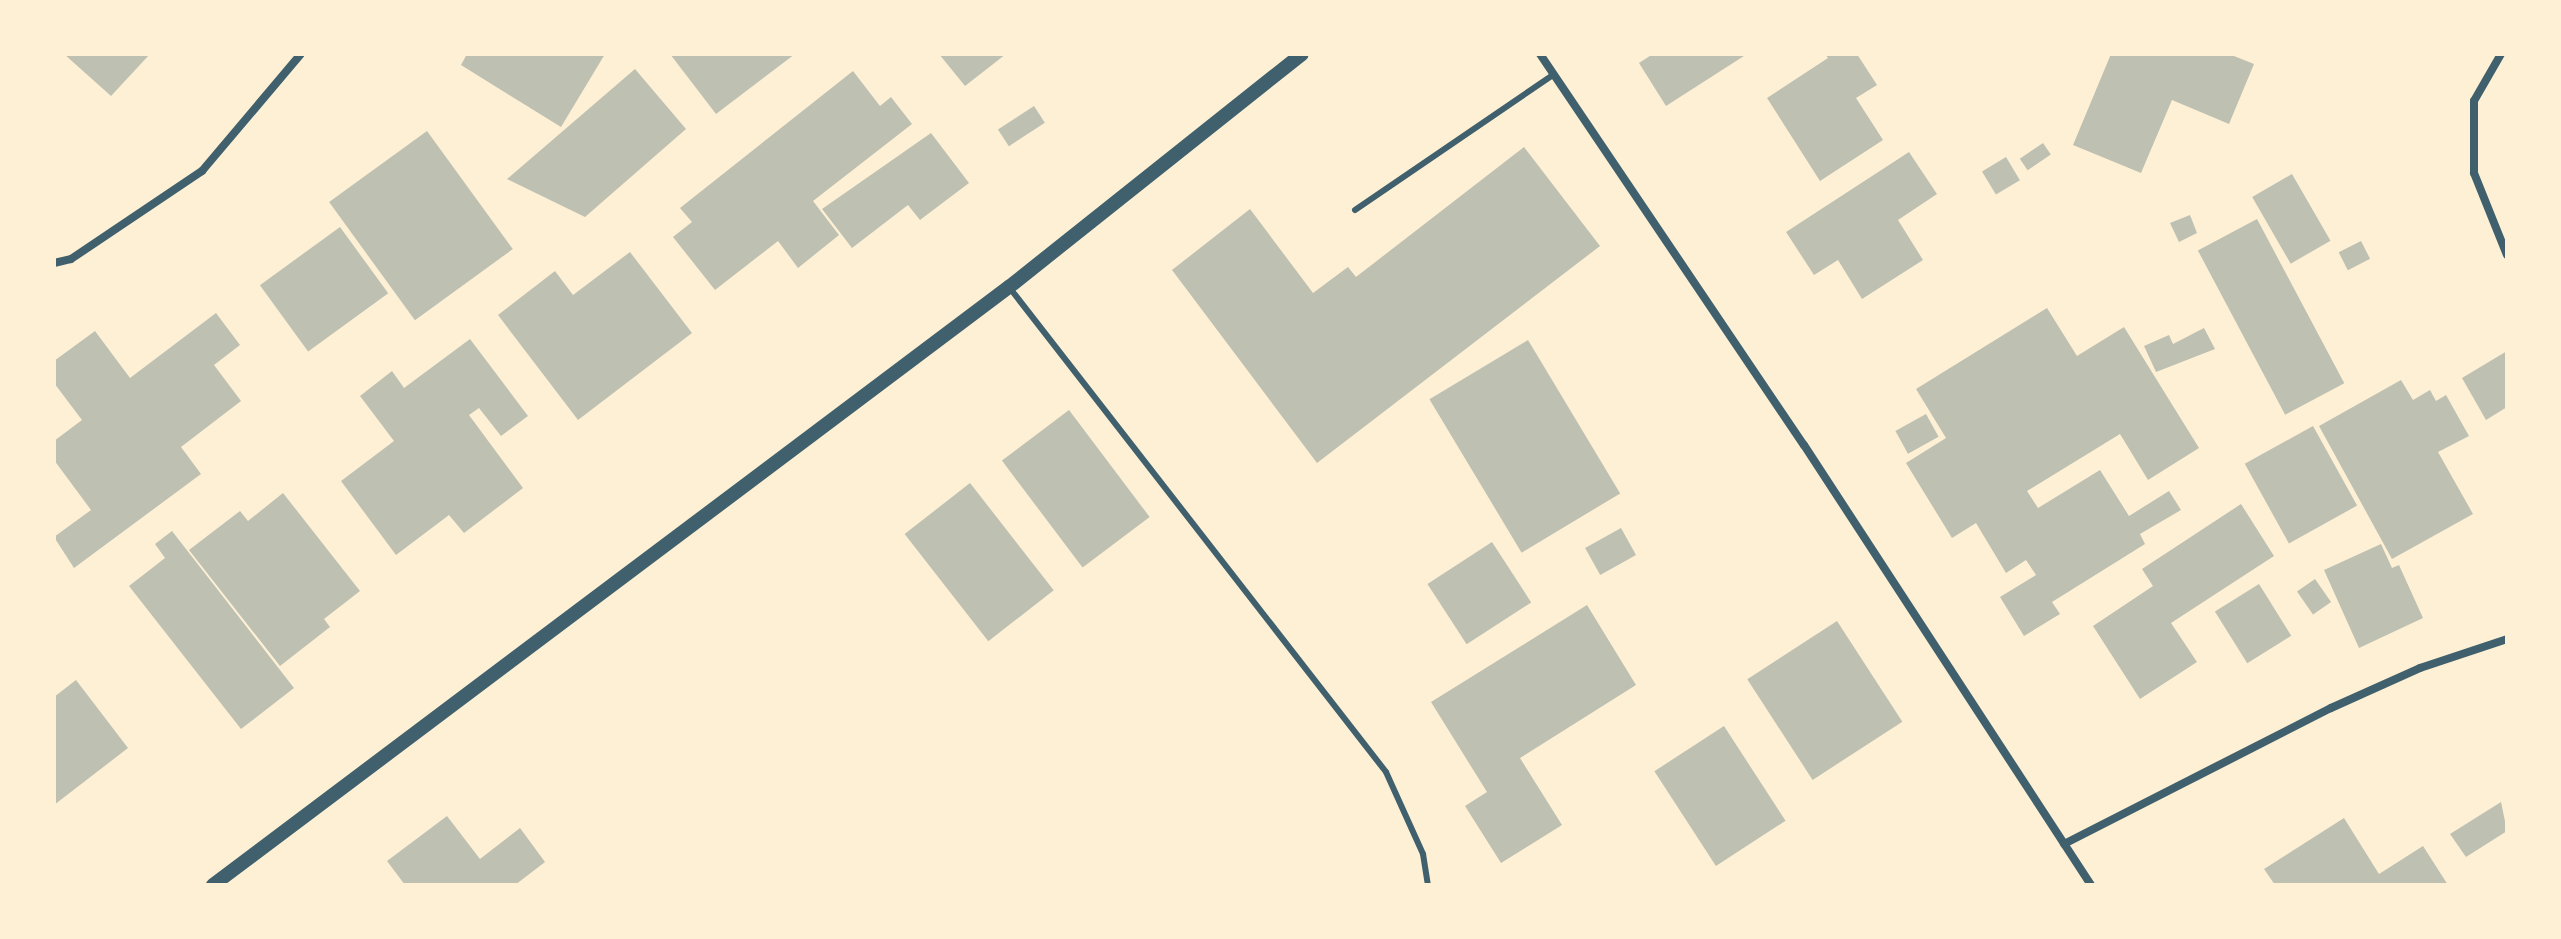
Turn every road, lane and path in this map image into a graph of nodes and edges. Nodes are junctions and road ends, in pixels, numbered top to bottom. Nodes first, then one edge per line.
1 (301, 54) edge
2 (1302, 54) edge
3 (1540, 54) edge
4 (2501, 54) edge
5 (1553, 75) junction
6 (1355, 210) dead end
7 (2507, 255) edge
8 (54, 263) edge
9 (1009, 287) junction
10 (2507, 639) edge
11 (2064, 844) junction
12 (213, 885) edge
13 (1428, 885) edge
14 (2091, 885) edge

1 - 8 street
2 - 9 street
3 - 5 street
4 - 7 street
5 - 6 lane
5 - 11 street
9 - 12 street
9 - 13 lane
10 - 11 street
11 - 14 street

